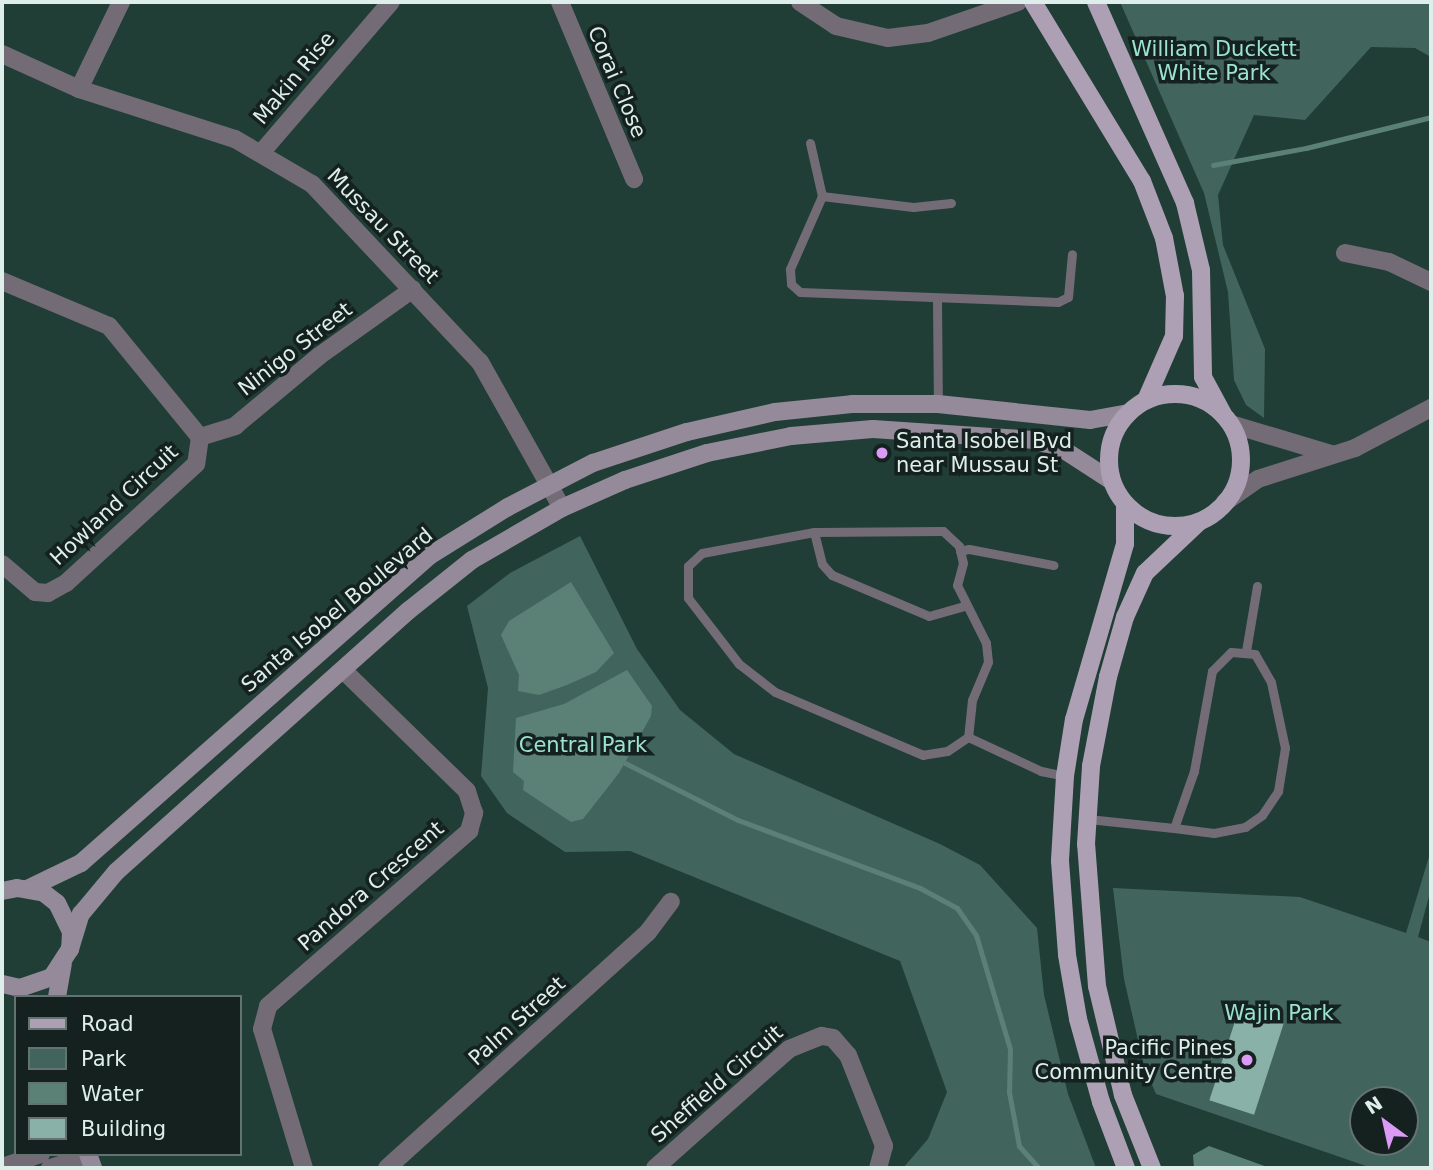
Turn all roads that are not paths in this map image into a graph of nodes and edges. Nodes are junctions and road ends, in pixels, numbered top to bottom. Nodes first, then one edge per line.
1 (121, 2) edge
2 (391, 2) edge
3 (560, 2) edge
4 (800, 2) edge
5 (1018, 2) edge
6 (1033, 2) edge
7 (1096, 2) edge
8 (2, 54) edge
9 (79, 89) junction
10 (810, 143) dead end
11 (261, 153) junction
12 (634, 179) dead end
13 (822, 196) junction
14 (950, 203) dead end
15 (1345, 253) dead end
16 (1072, 254) dead end
17 (2, 281) edge
18 (1431, 282) edge
19 (413, 289) junction
20 (937, 299) junction
21 (1146, 400) junction
22 (938, 404) junction
23 (1431, 408) edge
24 (1128, 413) junction
25 (1227, 419) junction
26 (201, 437) junction
27 (1332, 454) junction
28 (1112, 481) junction
29 (551, 485) junction
30 (1225, 502) junction
31 (1125, 504) junction
32 (562, 508) junction
33 (1199, 522) junction
34 (814, 533) junction
35 (960, 551) junction
36 (2, 564) edge
37 (1054, 565) dead end
38 (1257, 586) dead end
39 (965, 606) junction
40 (1246, 651) junction
41 (343, 670) junction
42 (968, 737) junction
43 (1065, 776) junction
44 (1088, 819) junction
45 (1174, 828) junction
46 (12, 886) edge
47 (671, 902) dead end
48 (67, 956) junction
49 (3, 984) edge
50 (57, 995) edge
51 (35, 1156) edge
52 (90, 1160) edge
53 (2, 1167) edge
54 (50, 1168) edge
55 (304, 1168) edge
56 (387, 1168) edge
57 (655, 1168) edge
58 (878, 1168) edge
59 (1126, 1168) edge
60 (1152, 1168) edge

1 - 9 street
2 - 11 street, Makin Rise
3 - 12 street, Corai Close
4 - 5 street
6 - 21 main road
7 - 25 main road
8 - 9 street, Mussau Street
9 - 11 street, Mussau Street
10 - 13 lane
11 - 19 street, Mussau Street
13 - 14 lane
13 - 20 lane
15 - 18 street
16 - 20 lane
17 - 26 street, Howland Circuit
19 - 26 street, Ninigo Street
19 - 29 street, Mussau Street
20 - 22 lane
21 - 24 main road
21 - 25 main road
22 - 24 street, Santa Isobel Boulevard
22 - 29 street, Santa Isobel Boulevard
23 - 27 street
24 - 28 main road
25 - 27 street
25 - 30 main road
26 - 36 street, Howland Circuit
27 - 30 street
28 - 31 main road
28 - 32 street
29 - 32 street, Mussau Street
29 - 46 street, Santa Isobel Boulevard
30 - 33 main road
31 - 33 main road
31 - 43 main road
32 - 41 street
33 - 44 main road
34 - 35 lane
34 - 39 lane
34 - 42 lane
35 - 37 lane
35 - 39 lane
38 - 40 lane
39 - 42 lane
40 - 45 lane
40 - 45 lane
41 - 48 street
41 - 55 street, Pandora Crescent
42 - 43 lane
43 - 59 main road
44 - 45 lane
44 - 60 main road
46 - 48 street
47 - 56 street, Palm Street
48 - 49 street
48 - 50 street
51 - 53 street
52 - 54 street
57 - 58 street, Sheffield Circuit

